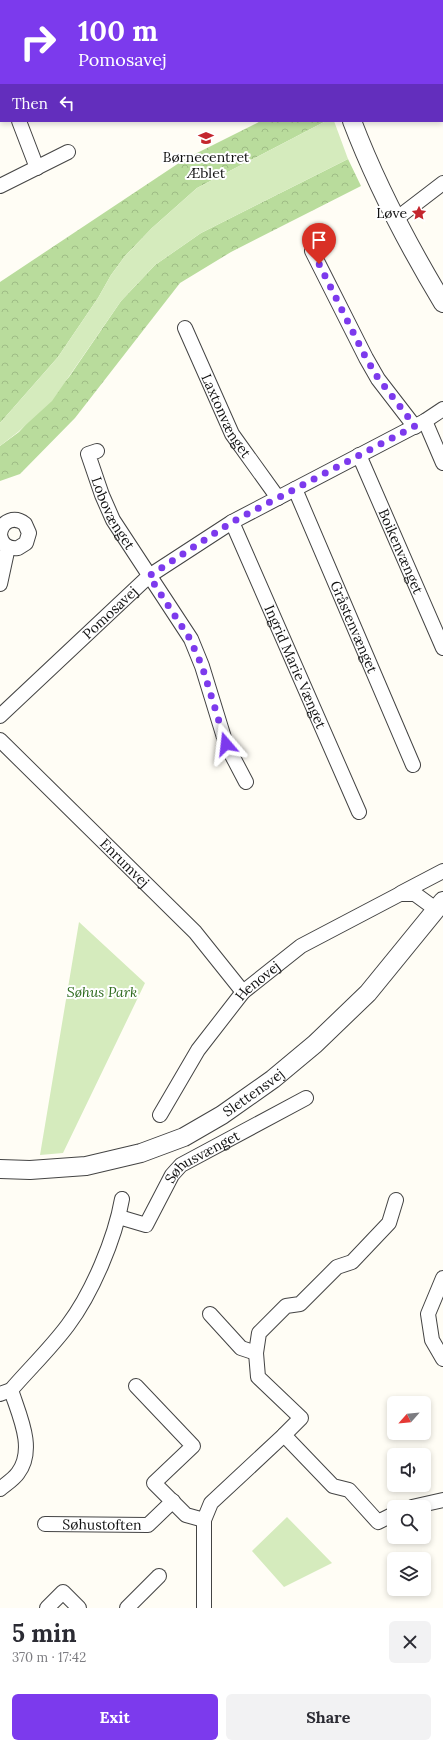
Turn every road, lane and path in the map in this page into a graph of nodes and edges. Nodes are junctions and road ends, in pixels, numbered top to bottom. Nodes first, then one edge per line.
1 (19, 122) edge
2 (352, 122) edge
3 (68, 152) dead end
4 (37, 168) junction
5 (443, 183) edge
6 (0, 186) edge
7 (396, 219) junction
8 (312, 251) dead end
9 (443, 303) edge
10 (185, 328) dead end
11 (443, 409) edge
12 (420, 424) junction
13 (97, 452) dead end
14 (359, 455) junction
15 (443, 463) edge
16 (295, 489) junction
17 (278, 498) junction
18 (232, 522) junction
19 (0, 534) edge
20 (8, 547) junction
21 (149, 576) junction
22 (0, 584) edge
23 (443, 648) edge
24 (0, 716) edge
25 (0, 740) edge
26 (413, 765) dead end
27 (246, 782) dead end
28 (359, 812) dead end
29 (443, 872) edge
30 (400, 894) junction
31 (440, 906) edge
32 (243, 992) junction
33 (306, 1098) dead end
34 (160, 1116) dead end
35 (0, 1169) edge
36 (122, 1200) dead end
37 (396, 1200) dead end
38 (119, 1217) junction
39 (443, 1278) edge
40 (210, 1314) dead end
41 (256, 1353) junction
42 (443, 1359) edge
43 (136, 1386) dead end
44 (6, 1392) edge
45 (284, 1436) junction
46 (0, 1490) edge
47 (443, 1500) edge
48 (173, 1501) junction
49 (431, 1503) edge
50 (387, 1518) edge
51 (204, 1520) junction
52 (45, 1524) dead end
53 (159, 1576) dead end
54 (47, 1608) edge
55 (79, 1608) edge
56 (127, 1608) edge
57 (204, 1608) edge

1 - 4 street
2 - 7 street
3 - 4 street
4 - 6 street
5 - 7 street
7 - 9 street
8 - 12 street
10 - 17 street, Laxtonvænget
11 - 12 street, Pomosavej
12 - 14 street, Pomosavej
12 - 15 street
13 - 21 street, Lobovænget
14 - 16 street, Pomosavej
14 - 23 street, Boikenvænget
16 - 17 street, Pomosavej
16 - 26 street, Gråstenvænget
17 - 18 street, Pomosavej
18 - 21 street, Pomosavej
18 - 28 street, Ingrid Marie Vænget
19 - 20 street
19 - 20 street
20 - 22 street
21 - 24 street, Pomosavej
21 - 27 street
25 - 32 street, Enrumvej
29 - 30 street, Henovej
30 - 31 street
30 - 32 street, Henovej
31 - 35 street, Slettensvej
32 - 34 street, Henovej
33 - 38 street, Søhusvænget
36 - 38 street
37 - 41 street
38 - 44 street
39 - 42 street
40 - 41 street
41 - 45 street
43 - 48 street
44 - 46 street
45 - 50 street
45 - 51 street
47 - 49 street
48 - 51 street
48 - 52 street, Søhustoften
51 - 57 street
53 - 56 street
54 - 55 street

